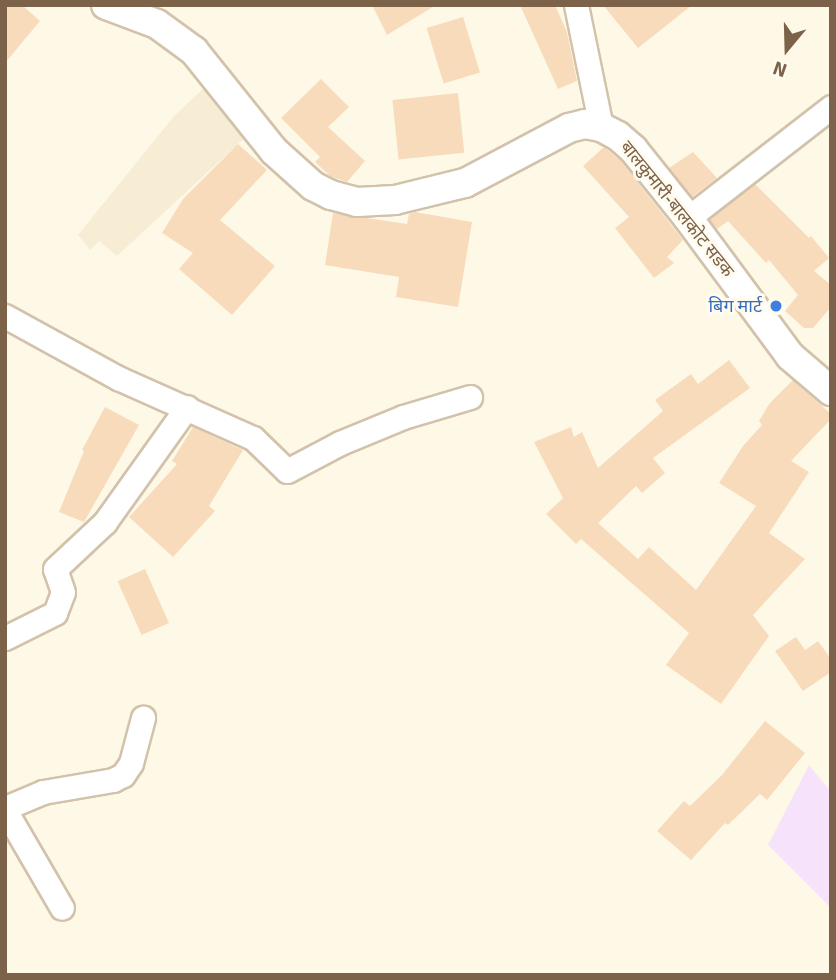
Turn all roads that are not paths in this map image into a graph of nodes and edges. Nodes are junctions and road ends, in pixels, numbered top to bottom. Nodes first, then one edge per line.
1 (106, 5) edge
2 (576, 5) edge
3 (831, 107) edge
4 (601, 127) junction
5 (688, 218) junction
6 (5, 316) edge
7 (831, 391) edge
8 (470, 397) dead end
9 (187, 407) junction
10 (5, 638) edge
11 (143, 718) dead end
12 (5, 809) edge
13 (62, 908) dead end

1 - 4 street
2 - 4 street
3 - 5 street
4 - 5 street, बालकुमारी-बालकोट सडक
5 - 7 street, बालकुमारी-बालकोट सडक
6 - 9 street
8 - 9 street
9 - 10 street
11 - 12 street
12 - 13 street

